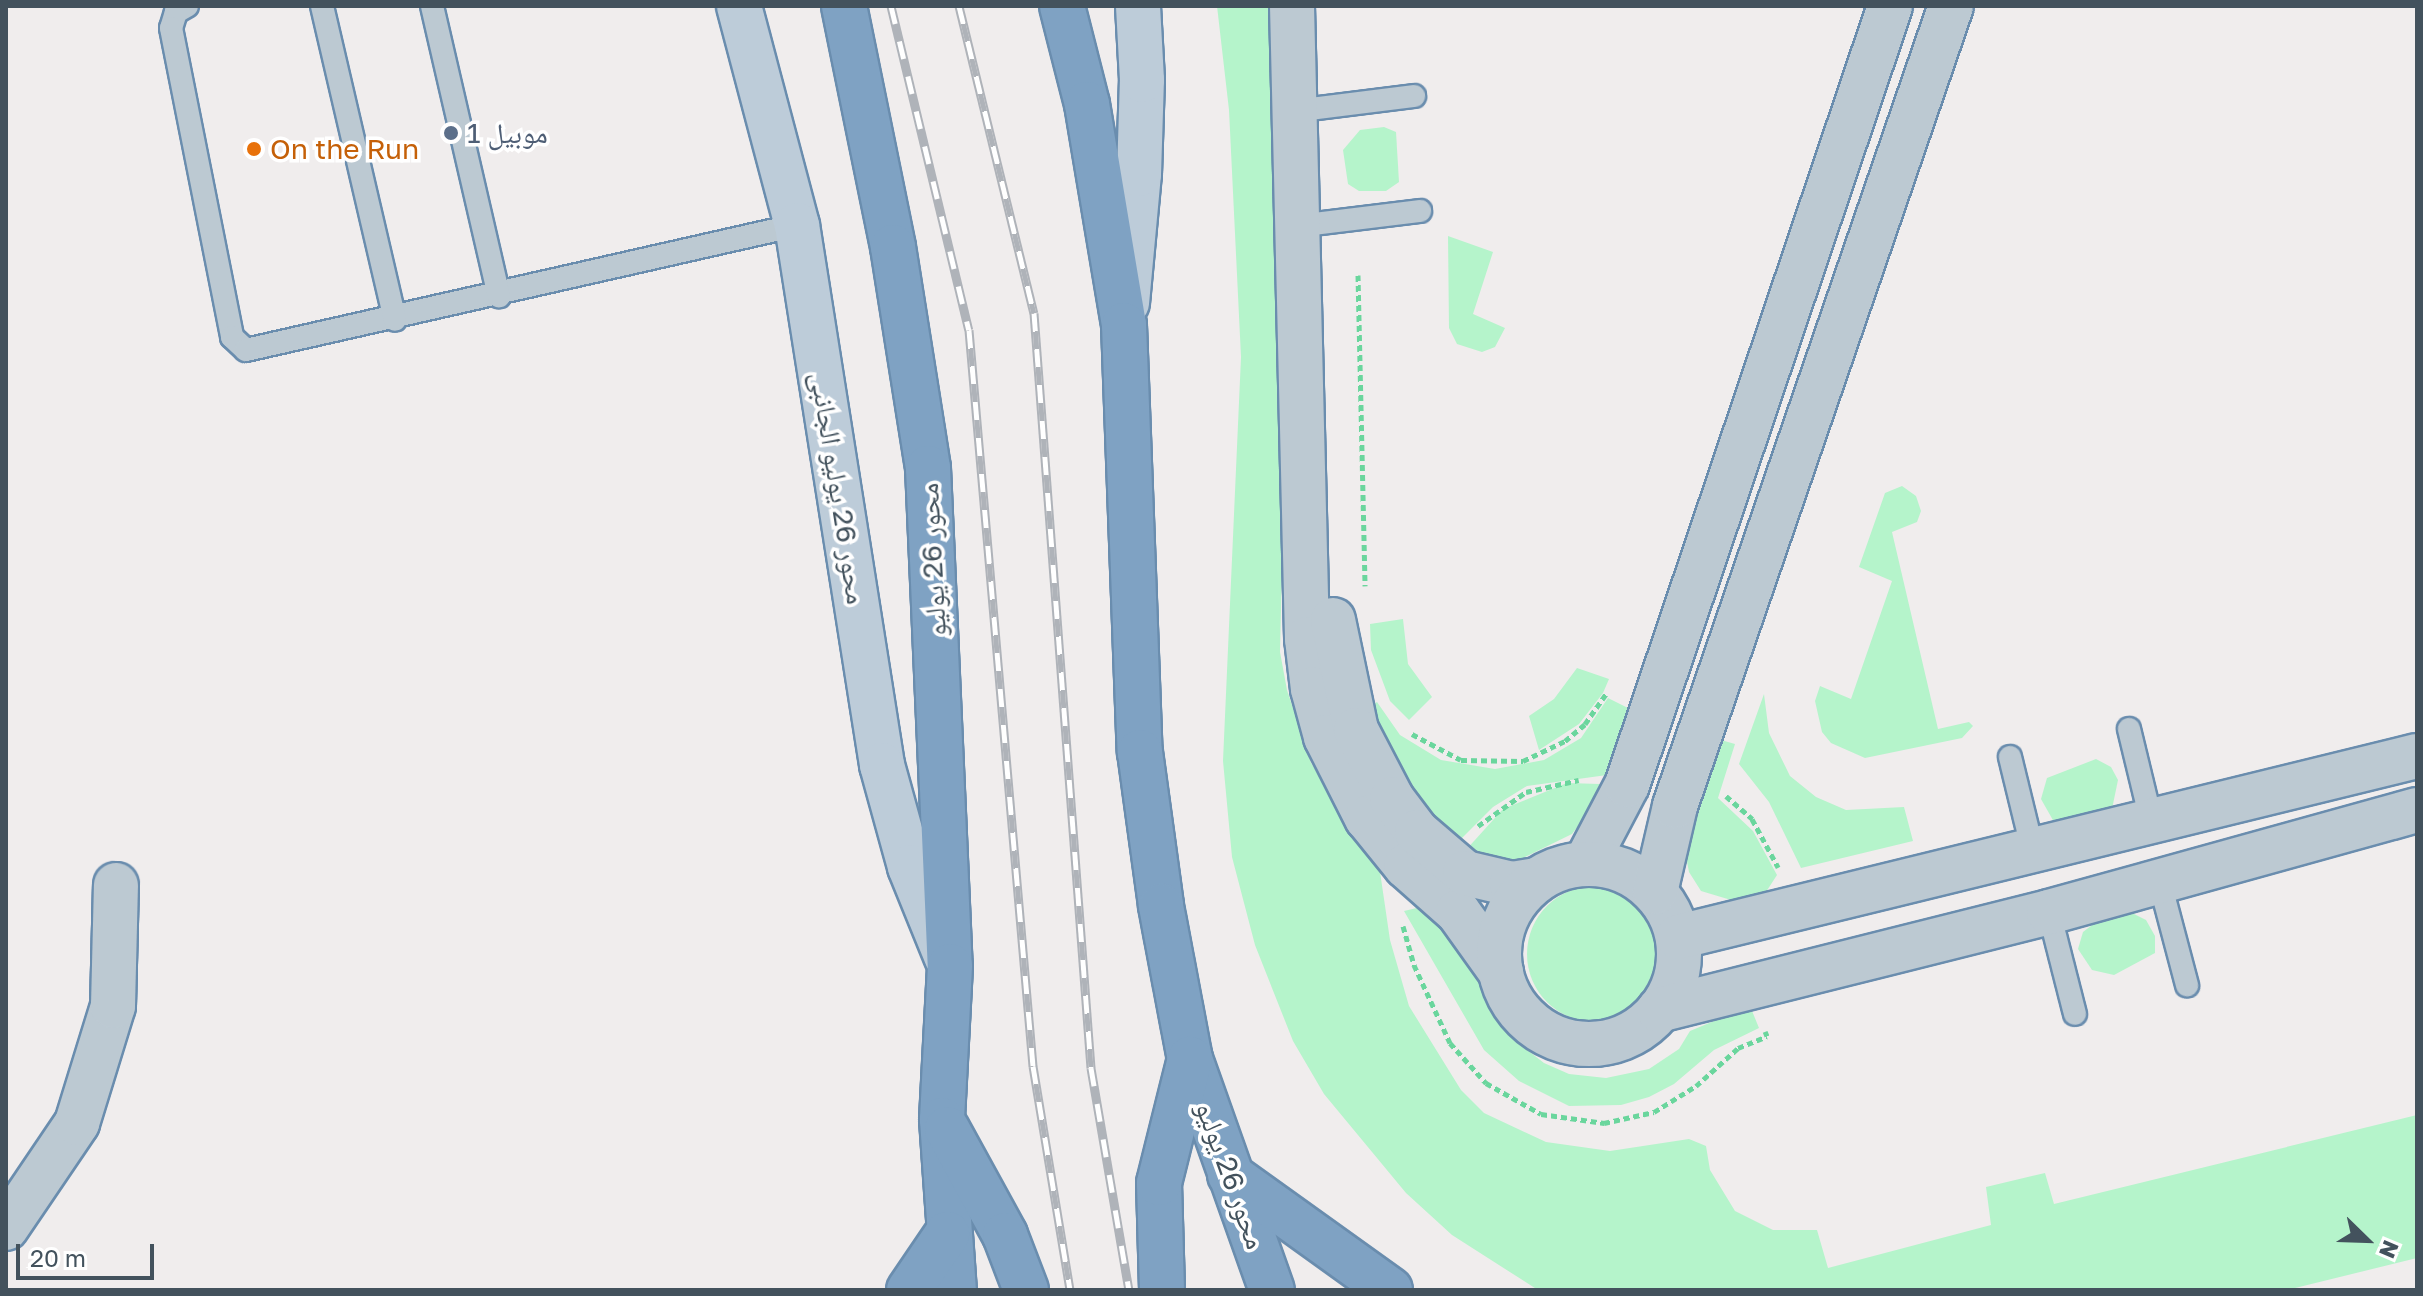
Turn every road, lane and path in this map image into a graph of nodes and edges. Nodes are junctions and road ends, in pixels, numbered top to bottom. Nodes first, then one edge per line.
1 (187, 6) edge
2 (322, 6) edge
3 (432, 6) edge
4 (739, 6) edge
5 (844, 6) edge
6 (1062, 6) edge
7 (1138, 6) edge
8 (1292, 6) edge
9 (1321, 6) edge
10 (1890, 6) edge
11 (1951, 6) edge
12 (1414, 96) dead end
13 (1308, 110) junction
14 (1420, 211) dead end
15 (797, 225) junction
16 (1311, 225) junction
17 (1358, 275) dead end
18 (499, 296) junction
19 (395, 320) junction
20 (1124, 325) junction
21 (1365, 601) dead end
22 (2129, 729) dead end
23 (2417, 756) edge
24 (2010, 757) dead end
25 (1627, 785) junction
26 (2417, 810) edge
27 (2152, 824) junction
28 (2033, 851) junction
29 (1425, 863) junction
30 (1586, 863) junction
31 (2159, 879) junction
32 (1537, 880) junction
33 (116, 885) dead end
34 (1655, 892) junction
35 (2049, 912) junction
36 (1678, 937) junction
37 (950, 966) junction
38 (1501, 972) junction
39 (2187, 985) dead end
40 (1751, 987) junction
41 (1659, 1010) junction
42 (2075, 1014) dead end
43 (1190, 1059) junction
44 (942, 1120) junction
45 (1230, 1175) junction
46 (6, 1228) edge
47 (947, 1234) junction
48 (909, 1290) edge
49 (954, 1290) edge
50 (1026, 1290) edge
51 (1162, 1290) edge
52 (1272, 1290) edge
53 (1390, 1290) edge

1 - 19 lane
2 - 19 lane
3 - 18 lane
4 - 15 main road, محور 26 يوليو الجانبى
5 - 37 highway, محور 26 يوليو
6 - 20 highway, محور 26 يوليو
7 - 20 main road
8 - 13 street
9 - 13 street
10 - 25 street
11 - 34 street
12 - 13 lane
13 - 16 street
14 - 16 lane
15 - 18 lane
15 - 37 main road, محور 26 يوليو الجانبى
16 - 29 street
17 - 21 path
18 - 19 lane
20 - 43 highway, محور 26 يوليو
22 - 27 lane
23 - 27 street
24 - 28 lane
25 - 29 path
25 - 30 street
26 - 31 street
27 - 28 street
28 - 36 street
29 - 32 street
29 - 38 street
29 - 40 path
30 - 32 street
30 - 34 street
31 - 35 street
31 - 39 lane
32 - 38 street
33 - 46 street
34 - 36 street
35 - 40 street
35 - 42 lane
36 - 41 street
37 - 44 highway, محور 26 يوليو
38 - 41 street
40 - 41 street
43 - 45 highway, محور 26 يوليو
43 - 51 highway, محور 26 يوليو
44 - 47 highway, محور 26 يوليو
44 - 50 highway
45 - 52 highway, محور 26 يوليو
45 - 53 highway
47 - 48 highway
47 - 49 highway, محور 26 يوليو

